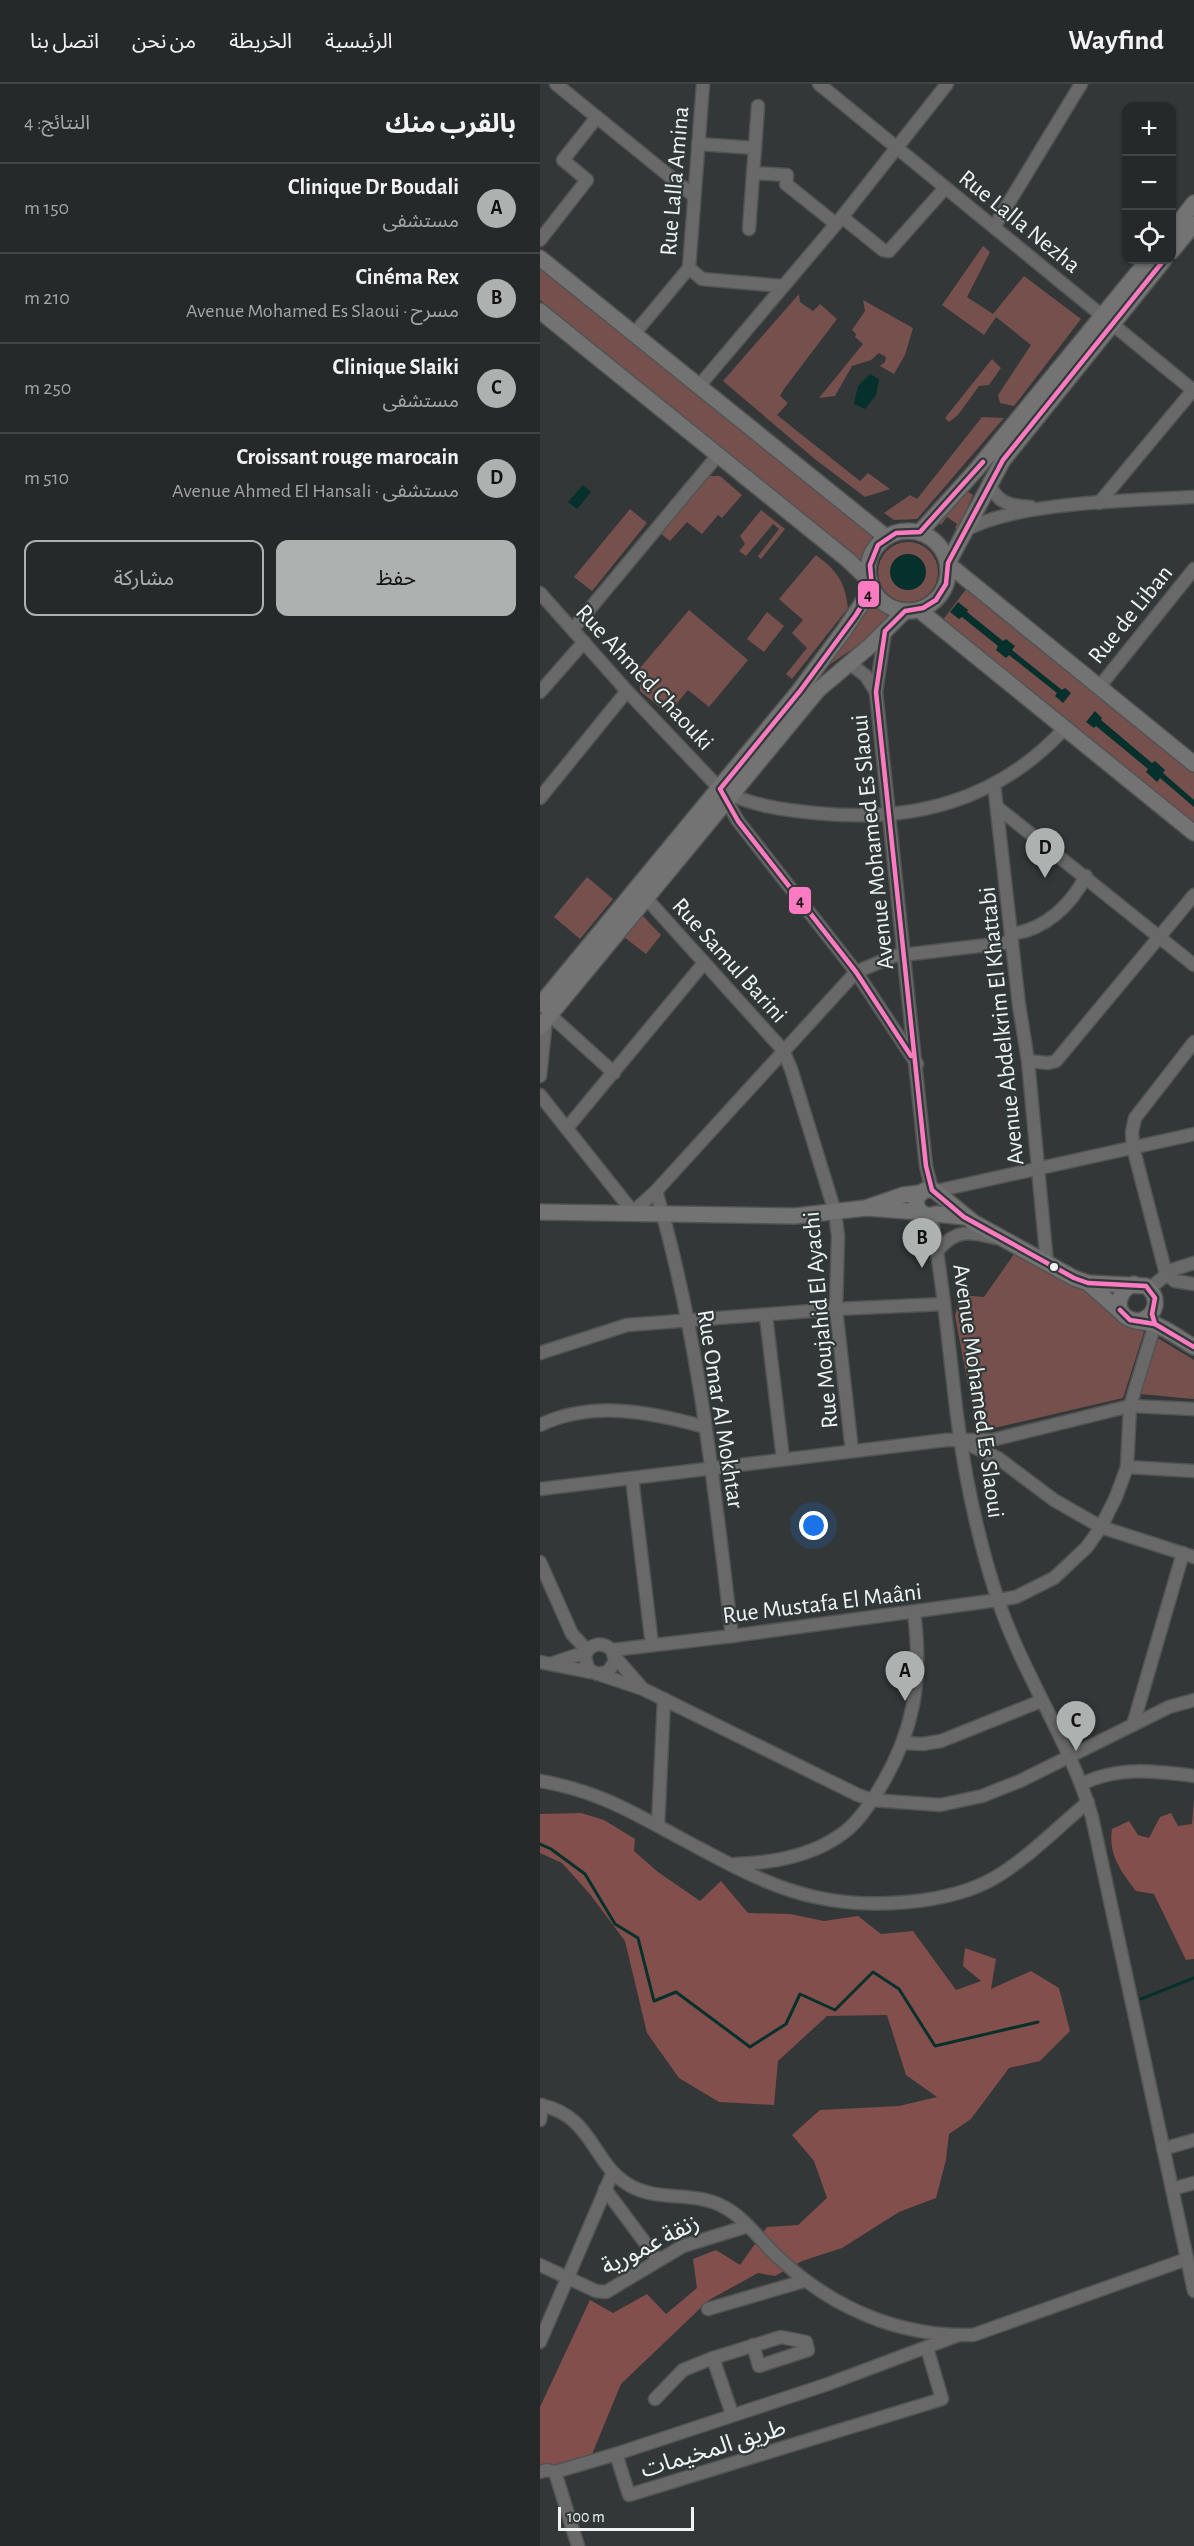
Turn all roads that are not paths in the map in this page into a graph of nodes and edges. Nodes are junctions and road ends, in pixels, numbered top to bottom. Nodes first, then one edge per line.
1 (556, 84) edge
2 (703, 84) edge
3 (819, 84) edge
4 (946, 84) edge
5 (1081, 84) edge
6 (758, 106) dead end
7 (597, 117) junction
8 (698, 144) junction
9 (755, 148) junction
10 (896, 148) junction
11 (753, 173) junction
12 (945, 188) junction
13 (694, 196) junction
14 (1194, 203) edge
15 (839, 221) junction
16 (1194, 224) edge
17 (1176, 226) edge
18 (994, 227) junction
19 (749, 229) dead end
20 (540, 240) edge
21 (1176, 246) edge
22 (540, 258) edge
23 (1145, 264) edge
24 (1160, 264) edge
25 (689, 267) junction
26 (783, 286) junction
27 (540, 311) edge
28 (1107, 320) junction
29 (634, 334) junction
30 (699, 386) junction
31 (1194, 390) edge
32 (718, 455) junction
33 (989, 482) junction
34 (1194, 497) edge
35 (1099, 503) junction
36 (1047, 508) junction
37 (920, 532) junction
38 (963, 532) junction
39 (886, 537) junction
40 (948, 564) junction
41 (1194, 569) edge
42 (1189, 584) edge
43 (871, 585) junction
44 (540, 593) edge
45 (912, 610) junction
46 (573, 629) junction
47 (885, 632) junction
48 (584, 642) junction
49 (849, 663) junction
50 (1100, 686) junction
51 (627, 691) junction
52 (540, 692) edge
53 (876, 692) junction
54 (1065, 728) junction
55 (1191, 757) edge
56 (994, 784) junction
57 (726, 795) junction
58 (540, 798) edge
59 (997, 807) junction
60 (891, 816) junction
61 (1194, 833) edge
62 (1086, 876) junction
63 (1194, 895) edge
64 (646, 898) junction
65 (1160, 936) junction
66 (1012, 938) junction
67 (905, 954) junction
68 (704, 963) junction
69 (1194, 965) edge
70 (856, 972) junction
71 (544, 1017) edge
72 (1194, 1042) edge
73 (783, 1050) junction
74 (1028, 1061) junction
75 (917, 1064) junction
76 (614, 1073) junction
77 (540, 1076) edge
78 (540, 1095) edge
79 (567, 1128) junction
80 (1194, 1134) edge
81 (1133, 1147) junction
82 (1038, 1169) junction
83 (656, 1191) junction
84 (930, 1192) junction
85 (866, 1208) junction
86 (540, 1212) edge
87 (633, 1212) junction
88 (662, 1212) junction
89 (835, 1212) junction
90 (929, 1214) junction
91 (964, 1216) junction
92 (1007, 1241) junction
93 (938, 1250) junction
94 (1047, 1263) junction
95 (1194, 1263) edge
96 (1166, 1274) junction
97 (1088, 1283) junction
98 (1134, 1284) junction
99 (1194, 1284) edge
100 (1149, 1289) junction
101 (944, 1304) junction
102 (836, 1309) junction
103 (1123, 1314) junction
104 (766, 1316) junction
105 (686, 1320) junction
106 (1148, 1320) junction
107 (1194, 1347) edge
108 (540, 1353) edge
109 (1130, 1406) junction
110 (1194, 1409) edge
111 (540, 1425) edge
112 (705, 1426) junction
113 (961, 1442) junction
114 (852, 1451) junction
115 (783, 1459) junction
116 (1127, 1467) junction
117 (711, 1468) junction
118 (1194, 1471) edge
119 (632, 1478) junction
120 (540, 1490) edge
121 (1101, 1527) junction
122 (1189, 1555) edge
123 (540, 1562) edge
124 (998, 1600) junction
125 (914, 1613) junction
126 (732, 1636) junction
127 (652, 1645) junction
128 (586, 1651) junction
129 (613, 1654) junction
130 (545, 1662) edge
131 (596, 1673) junction
132 (643, 1689) junction
133 (664, 1699) junction
134 (1194, 1700) edge
135 (1041, 1701) junction
136 (1132, 1725) junction
137 (903, 1743) junction
138 (1069, 1757) junction
139 (1194, 1776) edge
140 (540, 1782) edge
141 (1082, 1784) junction
142 (872, 1800) junction
143 (1088, 1802) junction
144 (658, 1826) junction
145 (733, 1864) junction
146 (541, 2105) edge
147 (540, 2120) edge
148 (1194, 2140) edge
149 (1163, 2149) junction
150 (613, 2172) junction
151 (1194, 2183) edge
152 (605, 2189) junction
153 (1172, 2189) junction
154 (748, 2226) junction
155 (658, 2259) junction
156 (1187, 2259) junction
157 (540, 2265) edge
158 (567, 2277) junction
159 (804, 2281) junction
160 (1193, 2283) edge
161 (708, 2309) dead end
162 (960, 2335) junction
163 (540, 2342) edge
164 (753, 2345) dead end
165 (927, 2348) junction
166 (713, 2358) junction
167 (655, 2399) dead end
168 (732, 2414) junction
169 (616, 2454) junction
170 (540, 2472) edge
171 (555, 2472) junction
172 (578, 2546) edge

1 - 7 street
2 - 8 street, Rue Lalla Amina
3 - 10 street, Rue Lalla Nezha
4 - 10 street
5 - 18 street
6 - 9 street
7 - 13 street
7 - 20 street
8 - 9 street
8 - 13 street, Rue Lalla Amina
9 - 11 street
10 - 12 street, Rue Lalla Nezha
10 - 15 street
11 - 15 street
11 - 19 street
12 - 15 street
12 - 18 street, Rue Lalla Nezha
13 - 25 street, Rue Lalla Amina
14 - 17 main road
15 - 26 street
16 - 21 main road
18 - 28 street, Rue Lalla Nezha
22 - 29 main road
23 - 28 main road
24 - 28 main road
25 - 26 street
25 - 29 street, Rue Lalla Amina
26 - 30 street
27 - 32 main road
28 - 31 street, Rue Lalla Nezha
28 - 33 main road
28 - 37 main road
29 - 30 main road
30 - 39 main road
31 - 35 street
32 - 43 main road
32 - 46 street
33 - 36 street
33 - 38 main road
34 - 35 street
35 - 36 street
36 - 38 street
37 - 39 main road
37 - 40 main road
38 - 40 main road
39 - 43 main road
40 - 45 main road
40 - 50 main road
41 - 42 street, Rue de Liban
42 - 50 street, Rue de Liban
43 - 45 main road
43 - 57 main road
44 - 46 street, Rue Ahmed Chaouki
45 - 47 main road
45 - 54 main road
46 - 48 street, Rue Ahmed Chaouki
47 - 49 main road
47 - 53 street, Avenue Mohamed Es Slaoui
48 - 51 street, Rue Ahmed Chaouki
48 - 52 street
49 - 53 street, Avenue Mohamed Es Slaoui
49 - 57 main road
50 - 55 main road
51 - 57 street, Rue Ahmed Chaouki
51 - 58 street
53 - 60 street, Avenue Mohamed Es Slaoui
54 - 56 street
54 - 61 main road
56 - 59 street, Avenue Abdelkrim El Khattabi
56 - 60 street
57 - 60 street
57 - 64 main road
57 - 70 street, Rue Ahmed Chaouki
57 - 71 main road
59 - 62 street
59 - 66 street, Avenue Abdelkrim El Khattabi
60 - 67 street, Avenue Mohamed Es Slaoui
62 - 65 street
62 - 66 street
63 - 65 street
64 - 68 street, Rue Samul Barini
64 - 71 main road
65 - 69 street
65 - 74 street
66 - 67 street
66 - 74 street, Avenue Abdelkrim El Khattabi
67 - 70 street
67 - 75 street, Avenue Mohamed Es Slaoui
68 - 73 street, Rue Samul Barini
68 - 76 street
70 - 73 street
70 - 75 street, Rue Ahmed Chaouki
71 - 76 street
71 - 77 street
72 - 81 street
73 - 83 street
73 - 89 street, Rue Moujahid El Ayachi
74 - 82 street, Avenue Abdelkrim El Khattabi
75 - 84 street, Avenue Mohamed Es Slaoui
76 - 79 street
78 - 79 street
79 - 87 street
80 - 81 street
81 - 82 street
81 - 96 street
82 - 84 street
82 - 94 street, Avenue Abdelkrim El Khattabi
83 - 87 street
83 - 88 street, Rue Omar Al Mokhtar
84 - 85 main road
84 - 90 main road
84 - 90 main road
84 - 91 main road
85 - 89 main road
85 - 90 main road
86 - 87 main road
87 - 88 main road
88 - 89 main road
88 - 105 street, Rue Omar Al Mokhtar
89 - 102 street, Rue Moujahid El Ayachi
90 - 91 main road
90 - 93 street, Avenue Mohamed Es Slaoui
91 - 92 main road
92 - 93 street
92 - 94 main road
93 - 101 street, Avenue Mohamed Es Slaoui
94 - 97 main road
95 - 96 street
96 - 99 street
96 - 100 street
97 - 98 main road
97 - 103 main road
98 - 100 main road
98 - 103 main road
100 - 106 main road
101 - 102 street
101 - 113 street, Avenue Mohamed Es Slaoui
102 - 104 street
102 - 114 street, Rue Moujahid El Ayachi
103 - 106 main road
104 - 105 street
104 - 115 street
105 - 108 street
105 - 112 street, Rue Omar Al Mokhtar
106 - 107 main road
106 - 109 street, Rue Mustafa El Maâni
109 - 110 street
109 - 113 street
109 - 116 street, Rue Mustafa El Maâni
111 - 112 street
112 - 117 street, Rue Omar Al Mokhtar
113 - 114 street
113 - 121 street
113 - 124 street, Avenue Mohamed Es Slaoui
114 - 115 street
115 - 117 street
116 - 118 street
116 - 121 street, Rue Mustafa El Maâni
117 - 119 street
117 - 126 street, Rue Omar Al Mokhtar
119 - 120 street
119 - 127 street
121 - 122 street
121 - 124 street, Rue Mustafa El Maâni
122 - 136 street
123 - 128 street
124 - 125 street, Rue Mustafa El Maâni
124 - 135 street, Avenue Mohamed Es Slaoui
125 - 126 street, Rue Mustafa El Maâni
125 - 137 street
126 - 127 street, Rue Mustafa El Maâni
127 - 129 street, Rue Mustafa El Maâni
128 - 129 street
128 - 130 street
128 - 131 street
129 - 131 street
129 - 132 street
130 - 131 street
131 - 132 street
132 - 133 street
133 - 142 street
133 - 144 street
134 - 136 street
135 - 137 street
135 - 138 street, Avenue Mohamed Es Slaoui
136 - 138 street
137 - 142 street
138 - 141 street, Avenue Mohamed Es Slaoui
138 - 142 street
139 - 141 street
140 - 144 street
141 - 143 street, Avenue Mohamed Es Slaoui
142 - 145 street
143 - 145 street
143 - 149 street, Avenue Mohamed Es Slaoui
144 - 145 street
146 - 147 street
146 - 150 street
148 - 149 street
149 - 153 street, Avenue Mohamed Es Slaoui
150 - 152 street
150 - 154 street
151 - 153 street
152 - 155 street
152 - 158 street
153 - 156 street, Avenue Mohamed Es Slaoui
154 - 155 street, زنقة عمورية
154 - 159 street
155 - 158 street, زنقة عمورية
156 - 160 street, Avenue Mohamed Es Slaoui
156 - 162 street
157 - 158 street, زنقة عمورية
158 - 163 street
159 - 161 street
159 - 162 street
162 - 165 street, طريق المخيمات
164 - 166 street
165 - 168 street, طريق المخيمات
165 - 169 street, طريق المخيمات
166 - 167 street
166 - 168 street
168 - 169 street, طريق المخيمات
169 - 171 street
170 - 171 street
171 - 172 street

